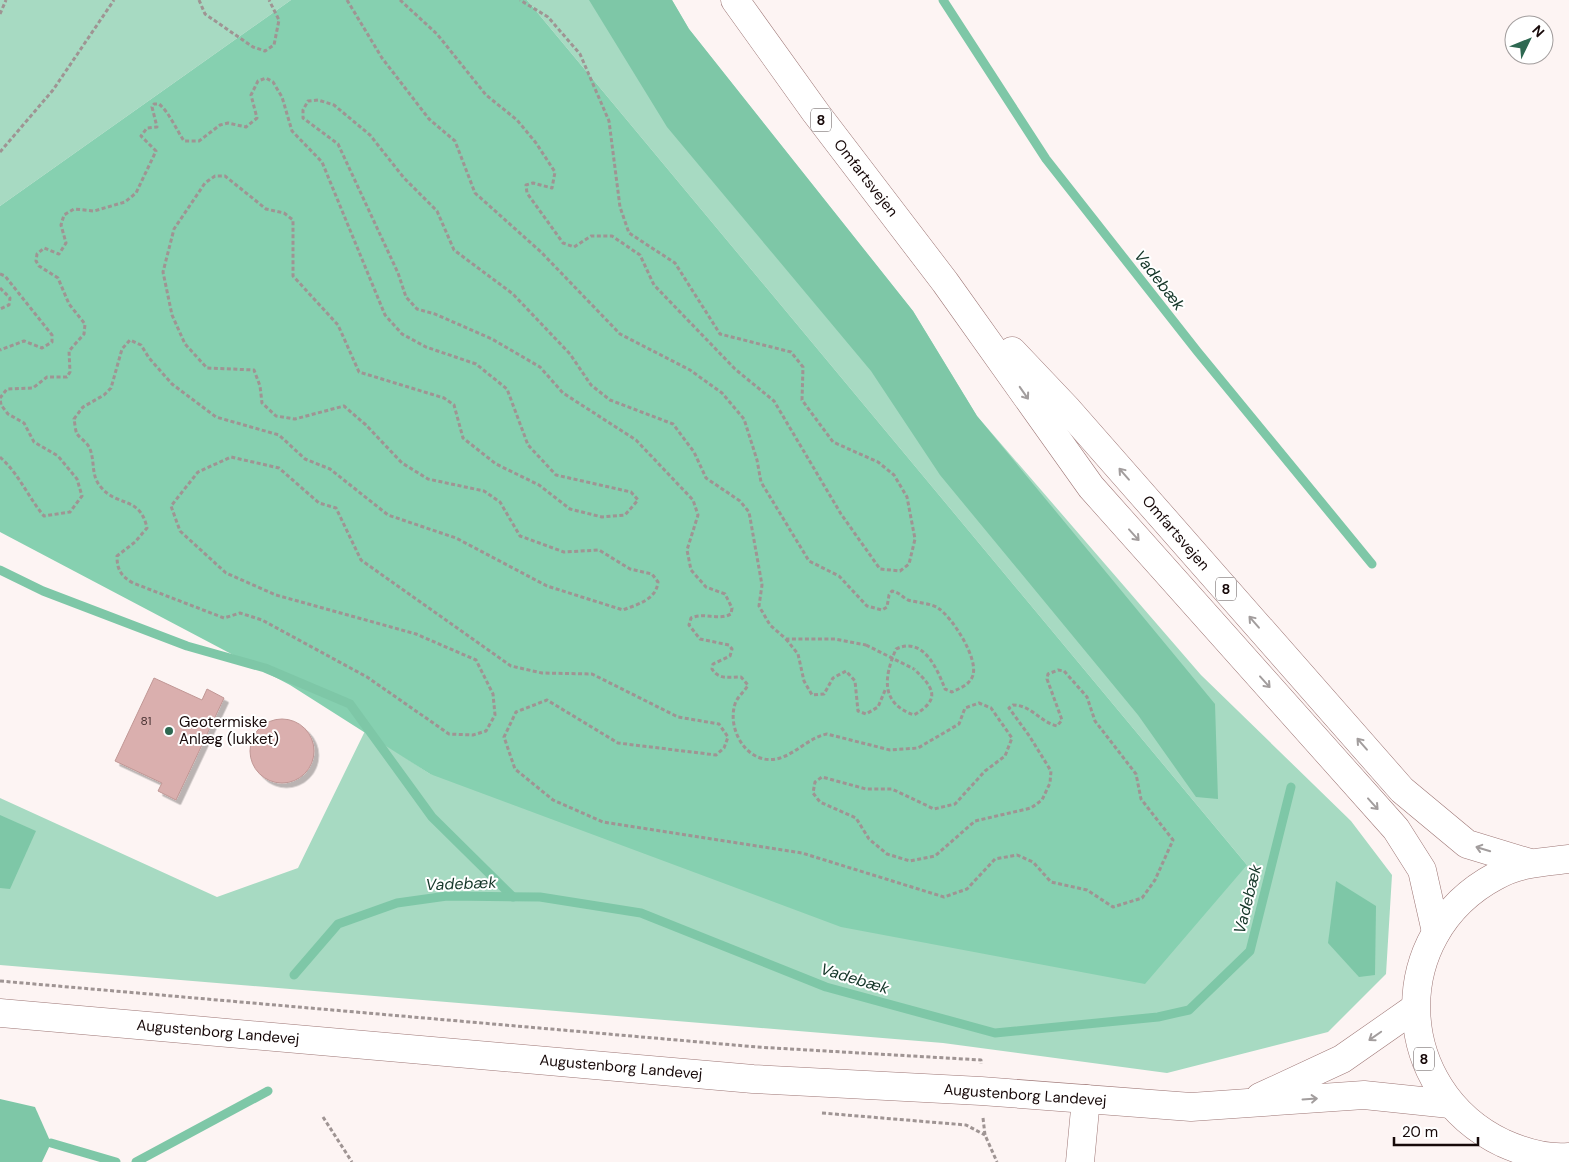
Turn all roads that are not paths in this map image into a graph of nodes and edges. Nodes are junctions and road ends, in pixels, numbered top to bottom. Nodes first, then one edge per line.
1 (735, 0) edge
2 (945, 282) junction
3 (1569, 859) edge
4 (1530, 863) junction
5 (1436, 932) junction
6 (1415, 1008) junction
7 (0, 1012) edge
8 (1086, 1099) junction
9 (1244, 1104) junction
10 (1450, 1104) junction
11 (1569, 1156) edge
12 (1080, 1162) edge

1 - 2 main road, Omfartsvejen / 8
4 -> 2 main road, Omfartsvejen / 8
2 -> 5 main road, Omfartsvejen / 8
3 - 4 main road, 8
4 - 5 main road, 8
5 - 6 main road, 8
6 -> 9 main road, Augustenborg Landevej
6 - 10 main road, 8
7 - 8 main road, Augustenborg Landevej
8 - 9 main road, Augustenborg Landevej
8 - 12 main road
9 -> 10 main road, Augustenborg Landevej
10 - 11 main road, 8

